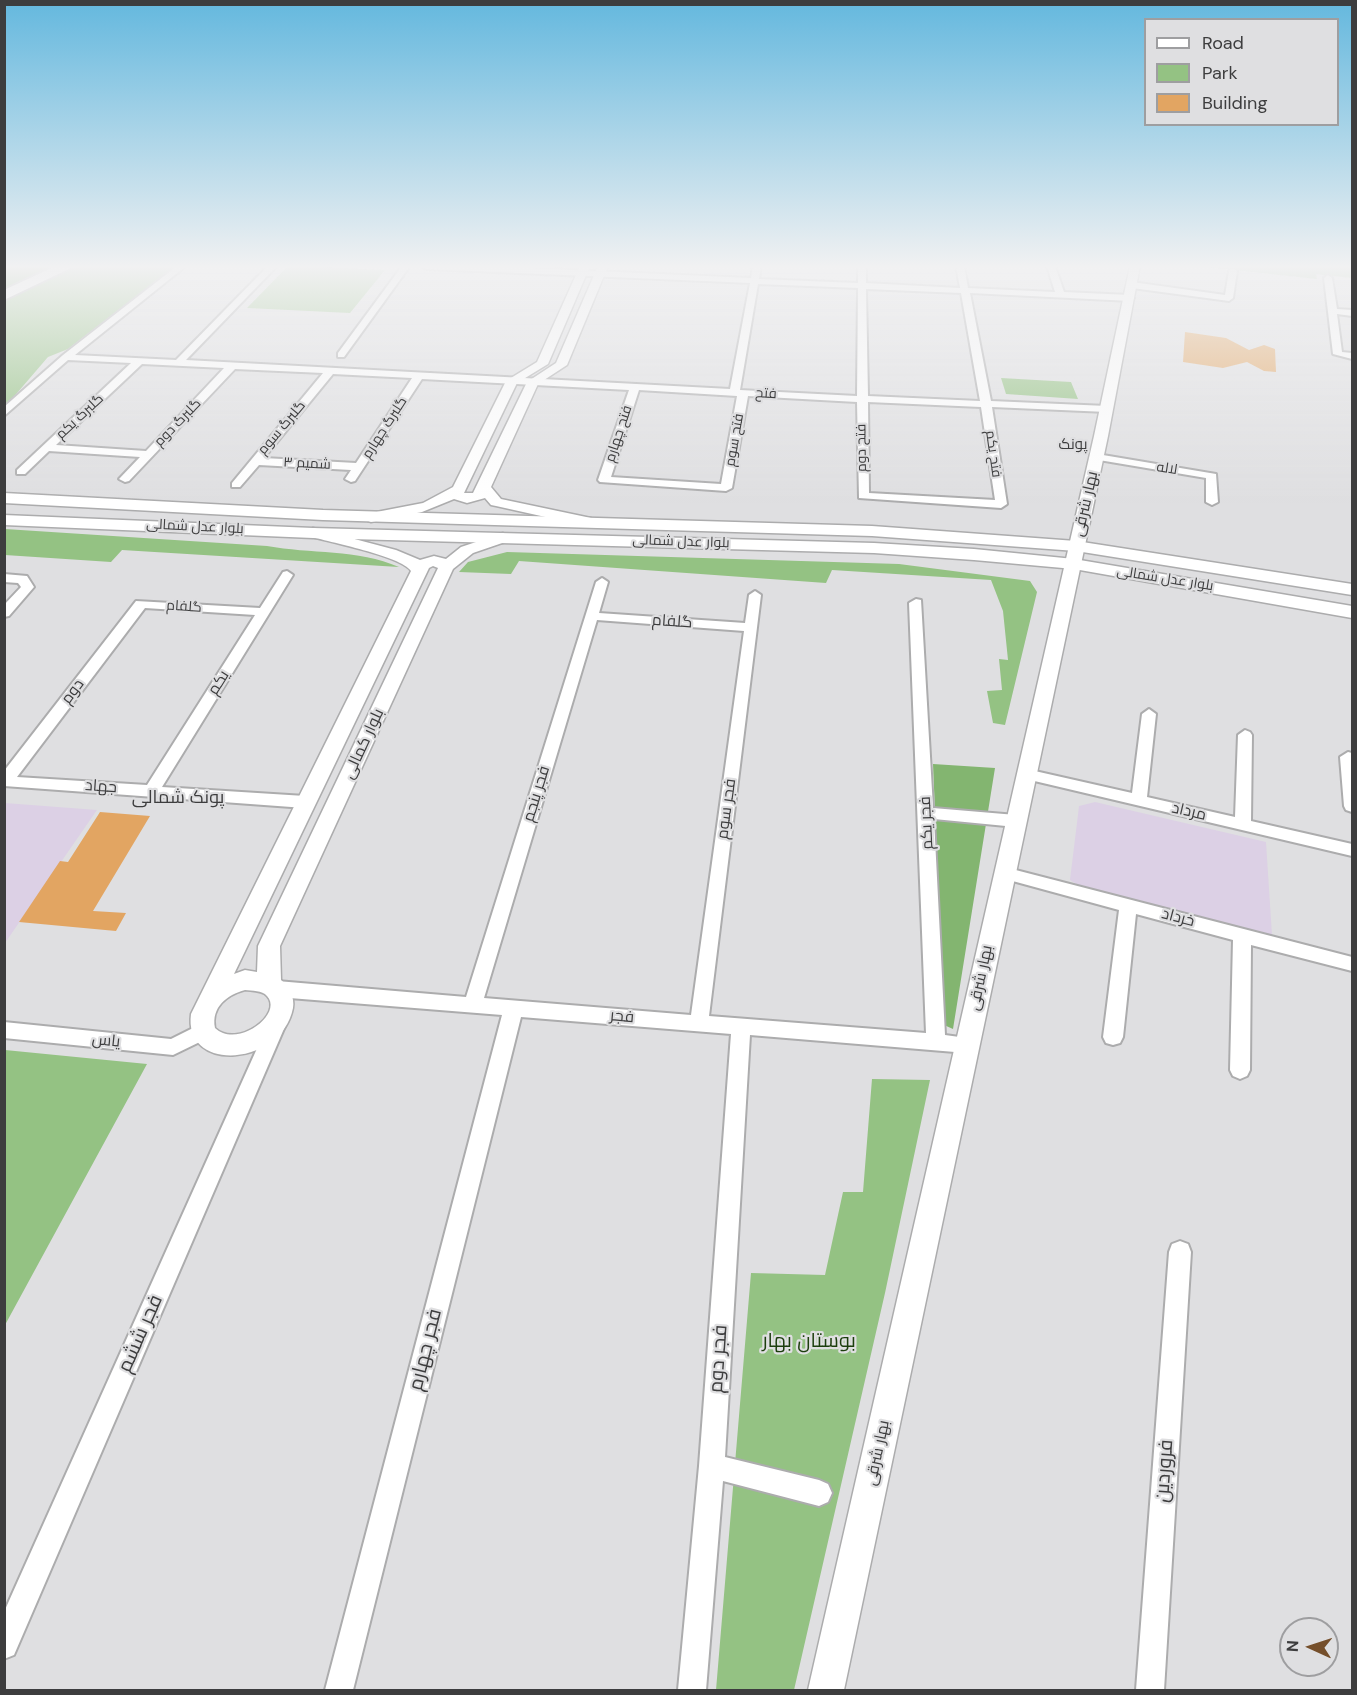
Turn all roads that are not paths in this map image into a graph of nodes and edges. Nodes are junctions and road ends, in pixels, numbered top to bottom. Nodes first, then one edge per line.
1 (81, 345) edge
2 (196, 345) edge
3 (348, 345) edge
4 (550, 345) edge
5 (569, 345) edge
6 (745, 345) edge
7 (861, 345) edge
8 (975, 345) edge
9 (1120, 345) edge
10 (1337, 345) edge
11 (341, 355) dead end
12 (1353, 356) edge
13 (66, 357) junction
14 (139, 361) junction
15 (178, 363) junction
16 (232, 366) junction
17 (329, 372) junction
18 (418, 377) junction
19 (512, 381) junction
20 (532, 382) junction
21 (634, 387) junction
22 (739, 393) junction
23 (861, 399) junction
24 (986, 404) junction
25 (1107, 410) junction
26 (4, 413) edge
27 (48, 447) junction
28 (148, 454) junction
29 (1096, 457) junction
30 (255, 461) junction
31 (359, 467) junction
32 (21, 472) dead end
33 (125, 479) dead end
34 (351, 479) dead end
35 (236, 485) dead end
36 (726, 488) joint
37 (458, 492) junction
38 (481, 492) junction
39 (8, 499) edge
40 (1212, 502) dead end
41 (1001, 504) joint
42 (371, 517) junction
43 (9, 519) edge
44 (586, 521) junction
45 (313, 532) junction
46 (503, 538) junction
47 (1074, 555) junction
48 (446, 567) junction
49 (421, 568) junction
50 (287, 576) dead end
51 (4, 578) edge
52 (602, 582) dead end
53 (1353, 590) edge
54 (756, 595) dead end
55 (916, 603) dead end
56 (141, 604) joint
57 (264, 612) junction
58 (1353, 612) edge
59 (4, 613) edge
60 (592, 616) junction
61 (752, 627) junction
62 (1149, 714) dead end
63 (1245, 735) dead end
64 (1348, 757) dead end
65 (1026, 774) junction
66 (5, 781) edge
67 (152, 791) junction
68 (1139, 800) junction
69 (305, 802) junction
70 (1353, 806) edge
71 (926, 813) junction
72 (1016, 821) junction
73 (1243, 824) junction
74 (1353, 850) edge
75 (1004, 873) junction
76 (1128, 905) junction
77 (1242, 935) junction
78 (1353, 964) edge
79 (273, 986) junction
80 (210, 1000) junction
81 (473, 1005) junction
82 (513, 1009) junction
83 (277, 1023) junction
84 (699, 1024) junction
85 (741, 1027) junction
86 (4, 1030) edge
87 (203, 1031) junction
88 (1113, 1037) dead end
89 (936, 1043) junction
90 (967, 1045) junction
91 (1240, 1070) dead end
92 (1180, 1252) dead end
93 (712, 1466) junction
94 (819, 1493) dead end
95 (4, 1645) edge
96 (339, 1690) edge
97 (692, 1690) edge
98 (826, 1690) edge
99 (1150, 1690) edge

1 - 13 street
2 - 15 street
3 - 11 street
4 - 19 street
5 - 20 street
6 - 22 street, فتح سوم
7 - 23 street, فتح دوم
8 - 24 street, فتح یکم
9 - 25 street, بهار شرقی
10 - 12 street
13 - 14 street, فتح
13 - 26 street
14 - 15 street, فتح
14 - 27 street, گلبرگ یکم
15 - 16 street, فتح
16 - 17 street, فتح
16 - 28 street, گلبرگ دوم
17 - 18 street, فتح
17 - 30 street, گلبرگ سوم
18 - 19 street, فتح
18 - 31 street, گلبرگ چهارم
19 - 20 street, فتح
19 - 37 street
20 - 21 street, فتح
20 - 38 street
21 - 22 street, فتح
21 - 36 street, فتح چهارم
22 - 23 street, فتح
22 - 36 street, فتح سوم
23 - 24 street, فتح
23 - 41 street, فتح دوم
24 - 25 street, فتح
24 - 41 street, فتح یکم
25 - 29 street, بهار شرقی
27 - 28 street
27 - 32 street, گلبرگ یکم
28 - 33 street, گلبرگ دوم
29 - 40 street, لاله
29 - 47 street, بهار شرقی
30 - 31 street, شمیم ۳
30 - 35 street, گلبرگ سوم
31 - 34 street, گلبرگ چهارم
37 - 38 street
37 - 42 street
38 - 44 street
39 - 42 main road, بلوار عدل شمالی
42 - 44 main road, بلوار عدل شمالی
43 - 45 main road, بلوار عدل شمالی
44 - 47 main road, بلوار عدل شمالی
45 - 46 main road, بلوار عدل شمالی
45 - 49 street
46 - 47 main road, بلوار عدل شمالی
46 - 48 street, بلوار کمالی
47 - 53 main road, بلوار عدل شمالی
47 - 58 main road, بلوار عدل شمالی
47 - 65 street, بهار شرقی
48 - 49 street
48 - 79 street, بلوار کمالی
49 - 69 street, بلوار کمالی
50 - 57 street, یکم
51 - 59 street
52 - 60 street, فجر پنجم
54 - 61 street, فجر سوم
55 - 71 street, فجر یکم
56 - 57 street, گلفام
56 - 66 street, دوم
57 - 67 street, یکم
60 - 61 street, گلفام
60 - 81 street, فجر پنجم
61 - 84 street, فجر سوم
62 - 68 street
63 - 73 street
64 - 70 street
65 - 68 street, مرداد
65 - 72 street, بهار شرقی
66 - 67 street, جهاد
67 - 69 street, جهاد
68 - 73 street, مرداد
69 - 80 street, بلوار کمالی
71 - 72 street
71 - 89 street, فجر یکم
72 - 75 street, بهار شرقی
73 - 74 street, مرداد
75 - 76 street, خرداد
75 - 90 street, بهار شرقی
76 - 77 street, خرداد
76 - 88 street
77 - 78 street, خرداد
77 - 91 street
79 - 80 street
79 - 81 street, فجر
79 - 83 street
80 - 87 street
81 - 82 street, فجر
82 - 84 street, فجر
82 - 96 street, فجر چهارم
83 - 87 street
83 - 95 street, فجر ششم
84 - 85 street, فجر
85 - 89 street, فجر
85 - 93 street, فجر دوم
86 - 87 street, یاس
89 - 90 street, فجر
90 - 98 street, بهار شرقی
92 - 99 street, فروردین
93 - 94 street
93 - 97 street, فجر دوم

